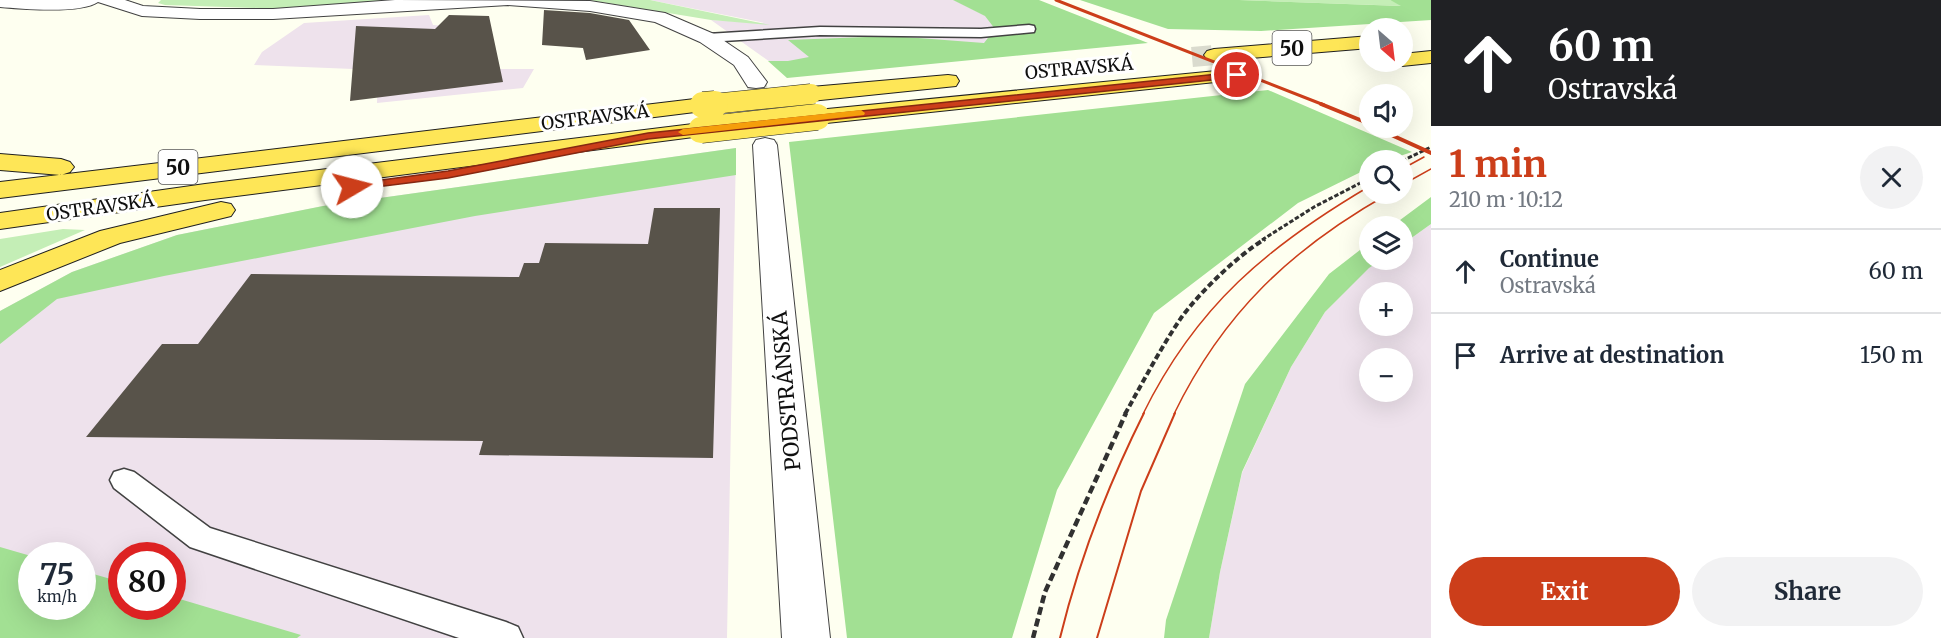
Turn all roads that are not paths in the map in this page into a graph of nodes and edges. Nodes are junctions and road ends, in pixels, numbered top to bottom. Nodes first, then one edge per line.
1 (91, 0) edge
2 (106, 0) edge
3 (159, 0) edge
4 (9, 2) edge
5 (142, 11) junction
6 (1029, 28) dead end
7 (707, 38) junction
8 (1359, 43) edge
9 (1214, 55) tunnel mouth
10 (1431, 57) edge
11 (1413, 59) edge
12 (1237, 75) tunnel mouth
13 (974, 78) dead end
14 (756, 82) tunnel mouth
15 (648, 136) junction
16 (765, 145) tunnel mouth
17 (356, 146) junction
18 (0, 162) edge
19 (0, 190) edge
20 (0, 221) edge
21 (0, 281) edge
22 (124, 480) dead end
23 (506, 638) edge
24 (806, 638) edge

1 - 4 street
2 - 5 street
3 - 5 street
5 - 7 street
6 - 7 lane
7 - 14 street
8 - 9 highway, 50
10 - 11 highway
12 - 15 highway, OSTRAVSKÁ / 50, bridge
13 - 17 highway, OSTRAVSKÁ / 50, bridge
15 - 20 highway, OSTRAVSKÁ / 50
15 - 21 highway, 50
16 - 24 street, PODSTRÁNSKÁ
17 - 18 highway, 50
17 - 19 highway, OSTRAVSKÁ / 50
22 - 23 lane

